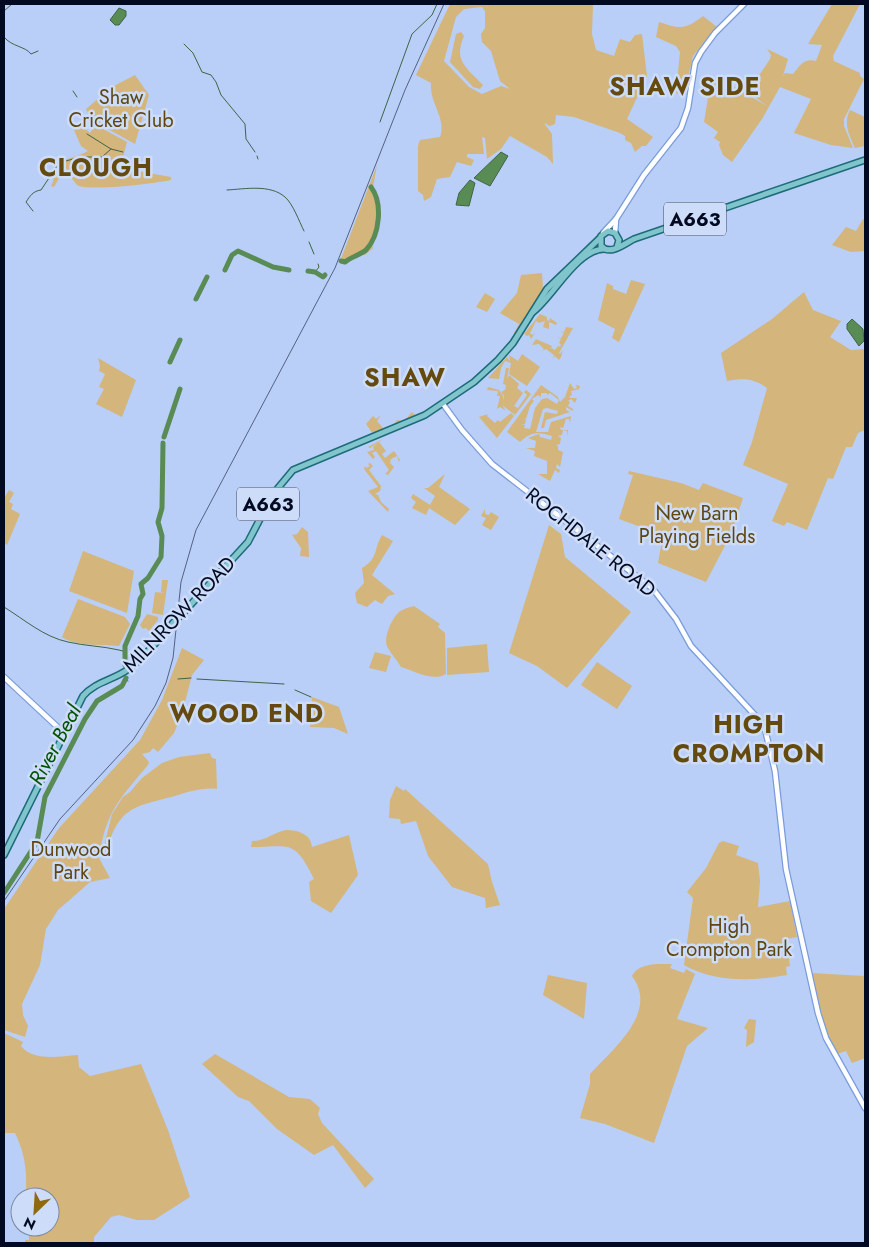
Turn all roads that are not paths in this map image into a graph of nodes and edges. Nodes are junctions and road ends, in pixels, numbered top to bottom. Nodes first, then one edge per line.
1 (744, 4) edge
2 (865, 160) edge
3 (616, 219) junction
4 (616, 234) junction
5 (601, 236) junction
6 (634, 239) junction
7 (617, 247) junction
8 (604, 250) junction
9 (532, 313) junction
10 (443, 404) junction
11 (4, 677) edge
12 (65, 734) junction
13 (4, 855) edge
14 (865, 1108) edge

1 - 3 main road
2 - 6 main road, A663
3 - 4 main road
3 - 5 main road
4 - 5 main road, A663
4 - 6 main road, A663
4 - 7 main road
5 - 8 main road
5 - 9 main road, A663
6 - 7 main road, A663
7 - 8 main road, A663
8 - 9 main road, A663
9 - 10 main road, A663
10 - 12 main road, MILNROW ROAD / A663, bridge
10 - 14 main road, ROCHDALE ROAD
11 - 12 main road
12 - 13 main road, MILNROW ROAD / A663

